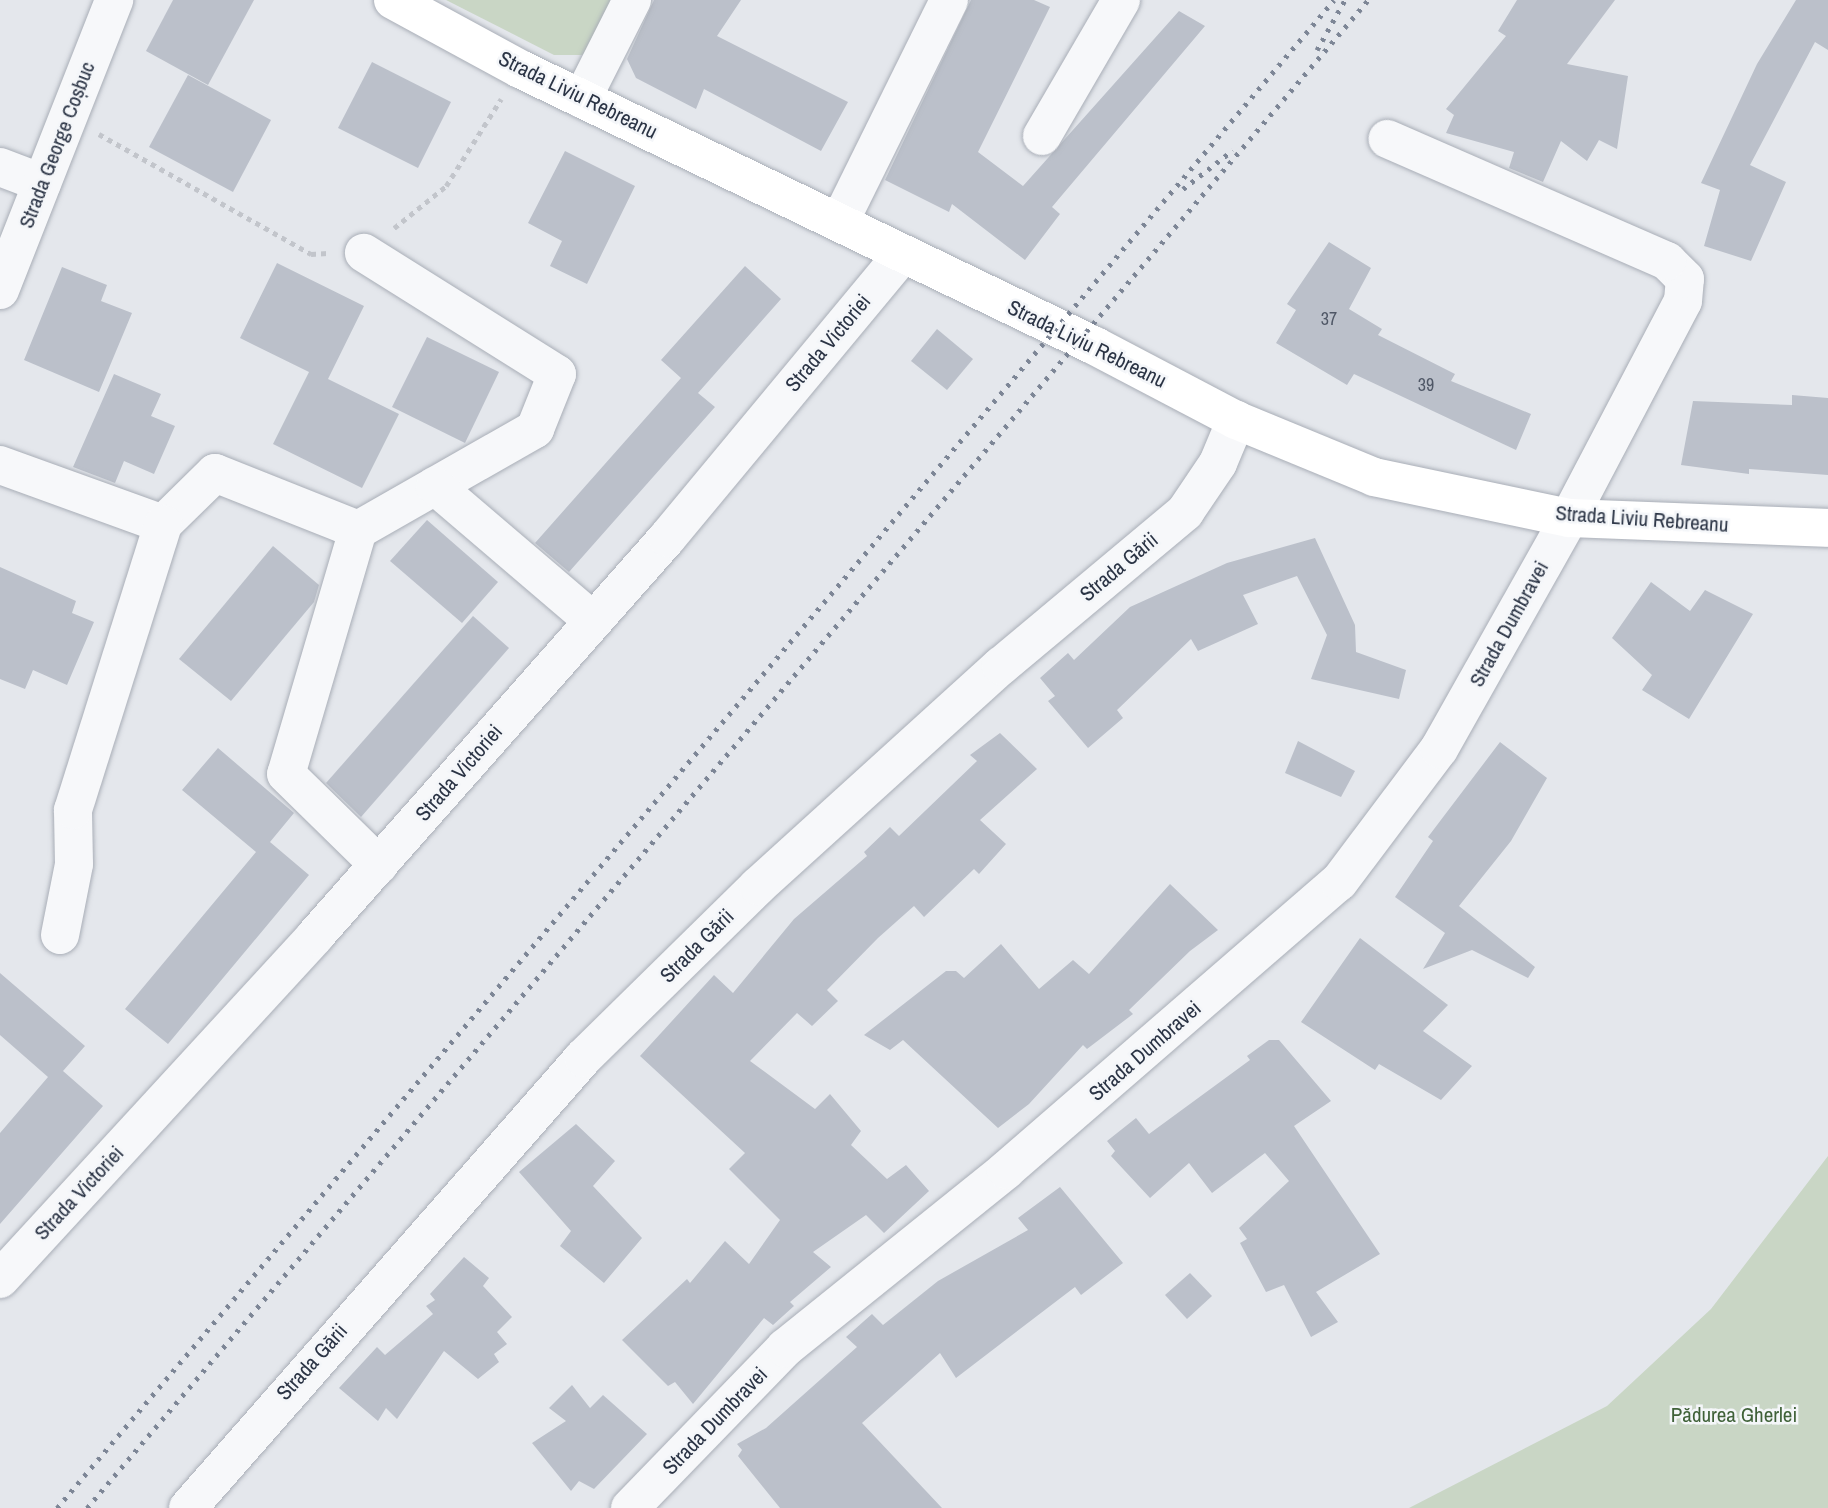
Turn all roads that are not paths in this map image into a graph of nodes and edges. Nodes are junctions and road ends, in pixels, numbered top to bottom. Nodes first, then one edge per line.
1 (114, 0) edge
2 (393, 0) edge
3 (632, 0) edge
4 (949, 0) edge
5 (1121, 0) edge
6 (582, 99) junction
7 (1042, 136) dead end
8 (1388, 139) dead end
9 (0, 167) edge
10 (42, 183) junction
11 (840, 222) junction
12 (363, 253) road end
13 (902, 254) junction
14 (0, 290) edge
15 (1236, 420) junction
16 (0, 465) edge
17 (435, 486) junction
18 (1569, 518) junction
19 (163, 524) junction
20 (1828, 528) edge
21 (358, 530) junction
22 (593, 621) junction
23 (379, 865) junction
24 (60, 935) dead end
25 (0, 1279) edge
26 (188, 1508) edge
27 (630, 1508) edge

1 - 10 street, Strada George Coșbuc
2 - 6 main road, Strada Liviu Rebreanu
3 - 6 street
4 - 11 street
5 - 7 street
6 - 11 main road, Strada Liviu Rebreanu
8 - 18 street, Strada Dumbravei
9 - 10 street
10 - 14 street, Strada George Coșbuc
11 - 13 main road, Strada Liviu Rebreanu
12 - 17 street
13 - 15 main road, Strada Liviu Rebreanu
13 - 22 street, Strada Victoriei
15 - 18 main road, Strada Liviu Rebreanu
15 - 26 street, Strada Gării
16 - 19 street
17 - 21 street
17 - 22 street
18 - 20 main road, Strada Liviu Rebreanu
18 - 27 street, Strada Dumbravei
19 - 21 street
19 - 24 street
21 - 23 street
22 - 23 street, Strada Victoriei
23 - 25 street, Strada Victoriei

